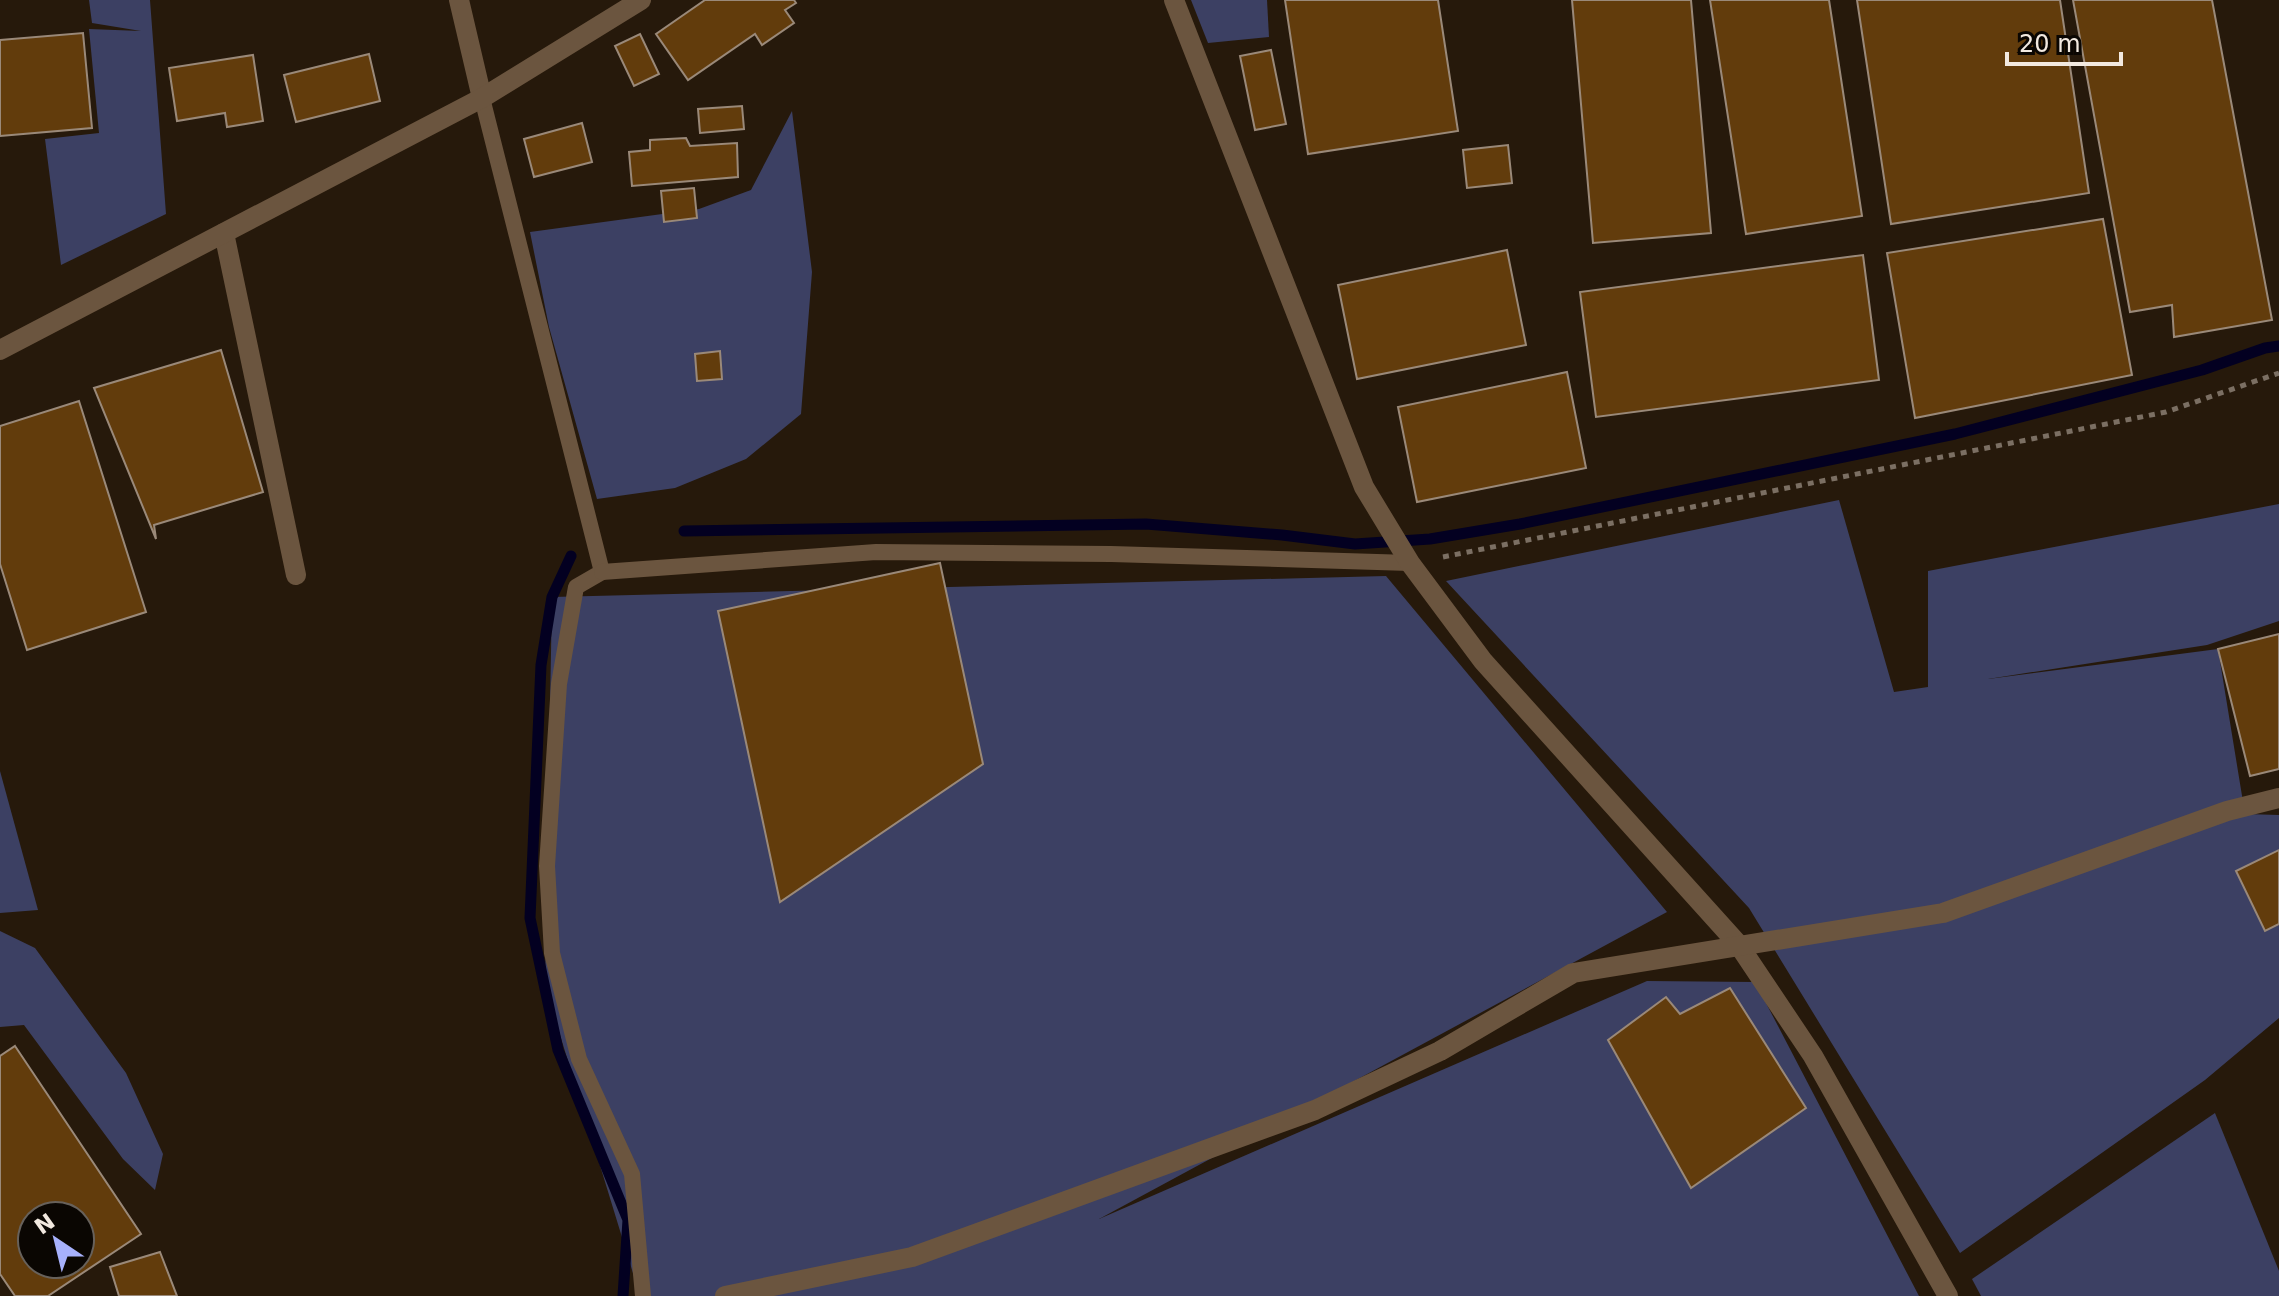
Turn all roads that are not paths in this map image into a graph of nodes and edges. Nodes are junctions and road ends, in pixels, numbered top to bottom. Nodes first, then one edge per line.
1 (459, 0) edge
2 (641, 0) edge
3 (1174, 0) edge
4 (482, 98) junction
5 (224, 233) junction
6 (0, 350) edge
7 (1407, 558) junction
8 (602, 572) junction
9 (296, 575) dead end
10 (2279, 798) edge
11 (1738, 944) junction
12 (643, 1296) edge
13 (725, 1296) edge
14 (1948, 1296) edge

1 - 4 street
2 - 4 street
3 - 7 street
4 - 5 street
4 - 8 lane
5 - 6 street
5 - 9 street
7 - 8 lane
7 - 11 street
8 - 12 lane
10 - 11 street
11 - 13 street
11 - 14 street

